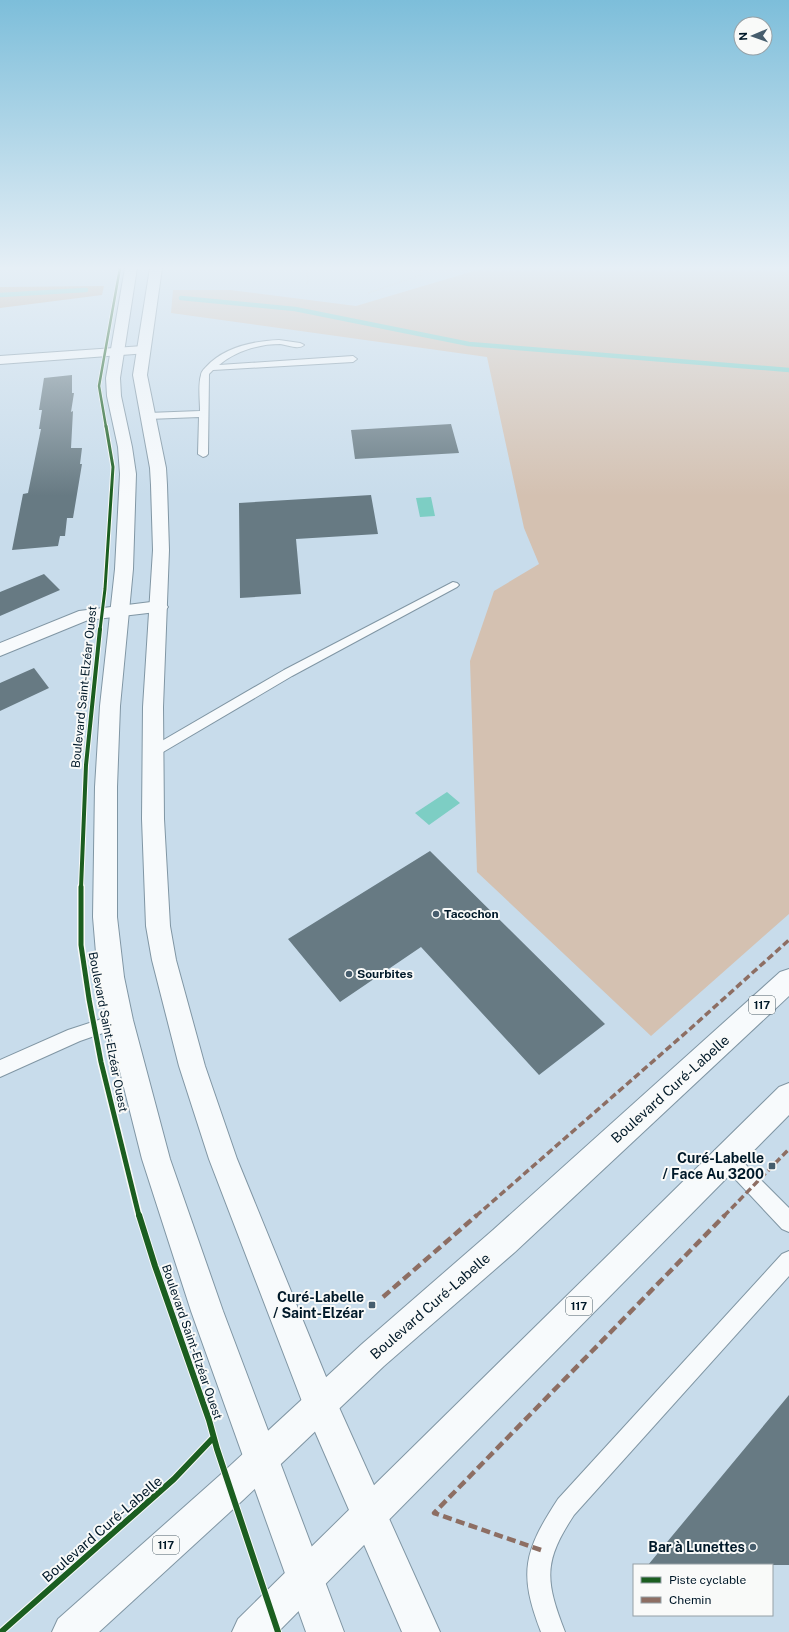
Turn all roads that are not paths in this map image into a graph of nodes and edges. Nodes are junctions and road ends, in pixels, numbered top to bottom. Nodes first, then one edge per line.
1 (118, 344) edge
2 (144, 344) edge
3 (257, 344) edge
4 (294, 344) edge
5 (300, 345) dead end
6 (142, 355) junction
7 (116, 356) junction
8 (352, 359) dead end
9 (0, 360) edge
10 (210, 368) junction
11 (0, 371) edge
12 (204, 414) junction
13 (148, 416) junction
14 (203, 454) dead end
15 (454, 585) dead end
16 (159, 607) junction
17 (121, 610) junction
18 (0, 650) edge
19 (153, 752) junction
20 (789, 980) edge
21 (120, 1020) junction
22 (0, 1069) edge
23 (789, 1096) edge
24 (727, 1158) junction
25 (789, 1222) edge
26 (789, 1261) edge
27 (320, 1404) junction
28 (261, 1459) junction
29 (369, 1516) junction
30 (306, 1580) junction
31 (71, 1632) edge
32 (251, 1632) edge
33 (326, 1632) edge
34 (421, 1632) edge
35 (553, 1632) edge

1 - 7 street, Boulevard Saint-Elzéar Ouest
2 - 6 street
3 - 10 lane
4 - 5 lane
6 - 7 street
6 - 13 street
7 - 9 street
7 - 11 street
7 - 17 street, Boulevard Saint-Elzéar Ouest
8 - 10 lane
10 - 12 lane
12 - 13 lane
12 - 14 lane
13 - 16 street
15 - 19 lane
16 - 17 street
16 - 19 street
17 - 18 street
17 - 21 street, Boulevard Saint-Elzéar Ouest
19 - 27 street
20 - 27 street, Boulevard Curé-Labelle / 117
21 - 22 lane
21 - 28 street, Boulevard Saint-Elzéar Ouest
23 - 24 street, 117
24 - 25 lane
24 - 29 street, 117
26 - 35 lane
27 - 28 street, Boulevard Curé-Labelle / 117
27 - 29 street
28 - 30 street, Boulevard Saint-Elzéar Ouest
28 - 31 street, Boulevard Curé-Labelle / 117
29 - 30 street, 117
29 - 34 street
30 - 32 street, 117
30 - 33 street, Boulevard Saint-Elzéar Ouest

